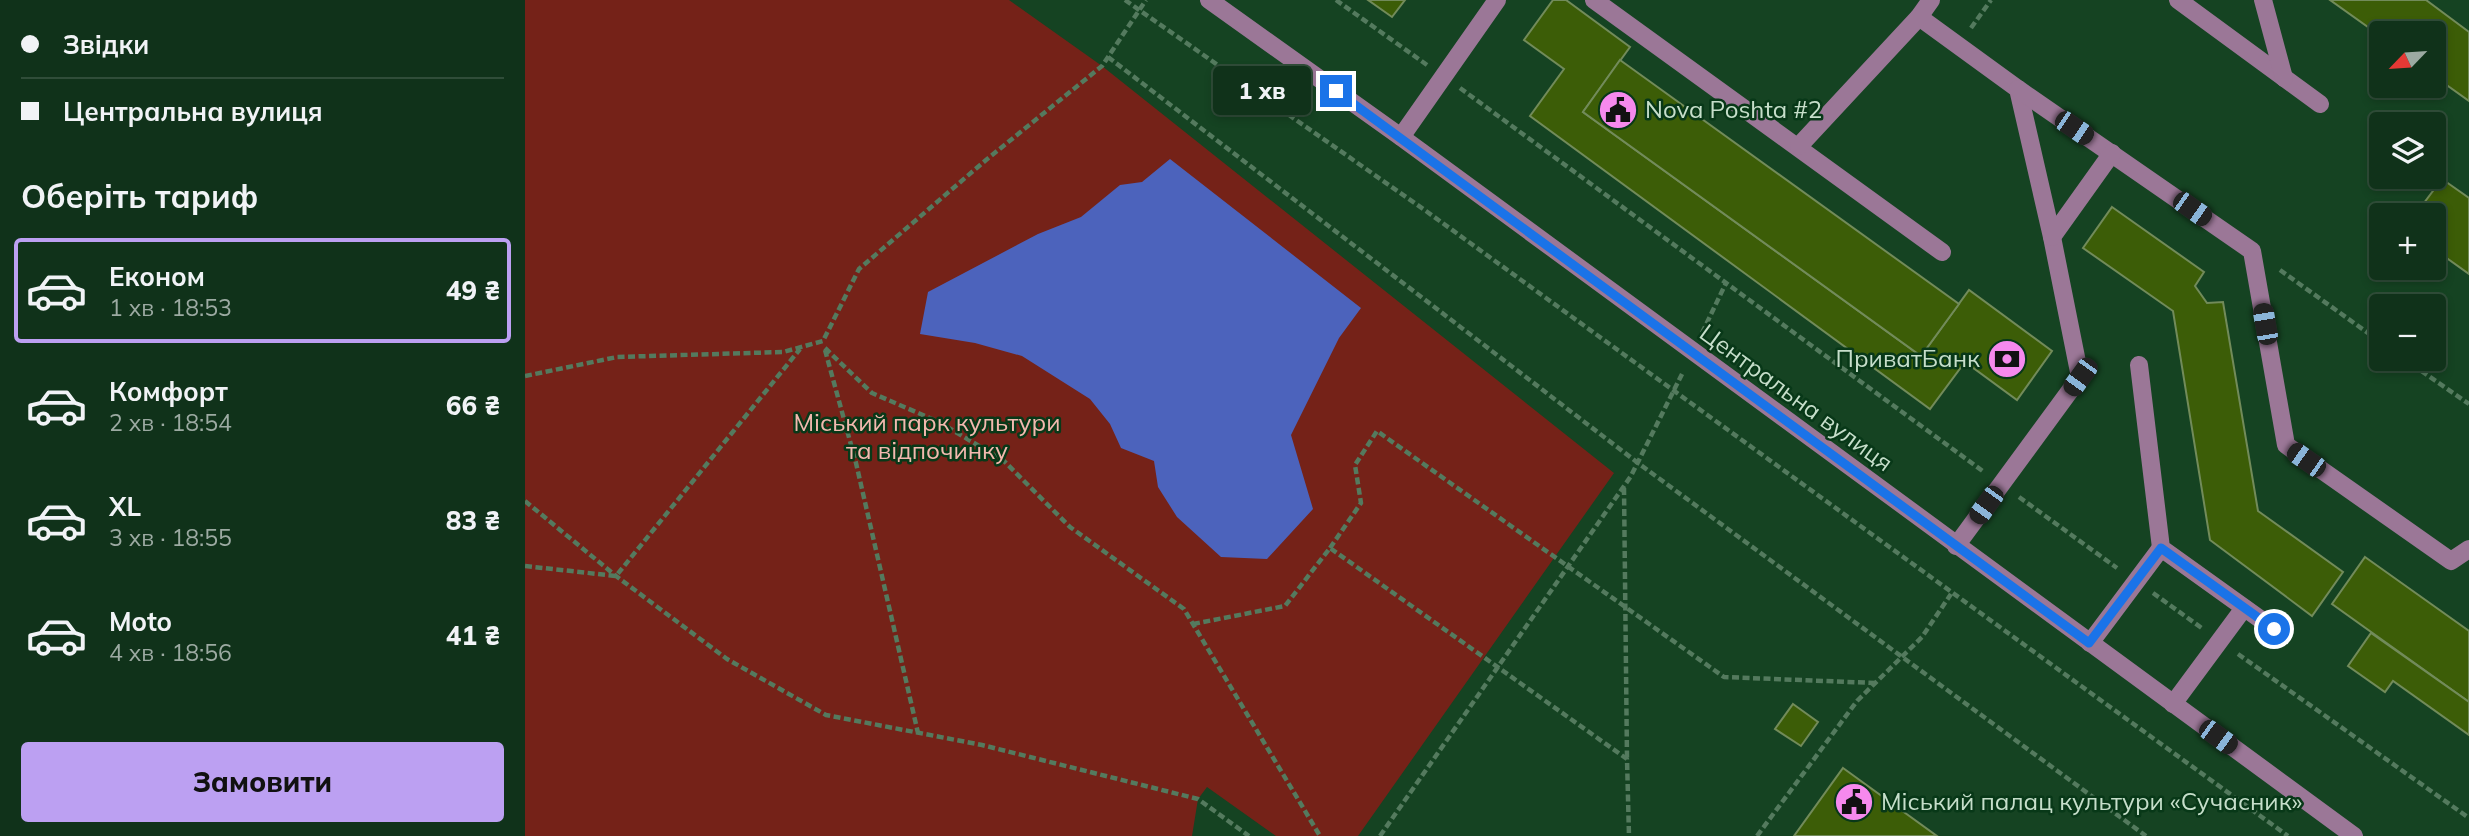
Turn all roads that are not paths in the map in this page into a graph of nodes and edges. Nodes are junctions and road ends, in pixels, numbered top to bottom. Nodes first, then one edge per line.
1 (1209, 0) edge
2 (1497, 0) edge
3 (1594, 0) edge
4 (1931, 0) edge
5 (2178, 0) edge
6 (2263, 0) edge
7 (1919, 17) junction
8 (2284, 78) junction
9 (2018, 89) junction
10 (2320, 104) dead end
11 (1401, 137) junction
12 (1799, 146) junction
13 (2112, 153) junction
14 (2052, 237) junction
15 (1942, 252) dead end
16 (2139, 365) dead end
17 (1956, 546) junction
18 (2161, 548) junction
19 (2469, 549) edge
20 (2245, 608) junction
21 (2274, 629) dead end
22 (2089, 643) junction
23 (2173, 704) junction
24 (2354, 836) edge

1 - 11 street, Центральна вулиця
2 - 11 street
3 - 12 street
4 - 7 street
5 - 8 street
6 - 8 street
7 - 9 street
7 - 12 street
8 - 10 street
9 - 13 street
9 - 14 street
11 - 17 street, Центральна вулиця
12 - 15 street
13 - 14 street
13 - 19 street
14 - 17 street
16 - 18 street
17 - 22 street, Центральна вулиця
18 - 20 street
18 - 22 street
20 - 21 street
20 - 23 street
22 - 23 street, Центральна вулиця
23 - 24 street, Центральна вулиця

